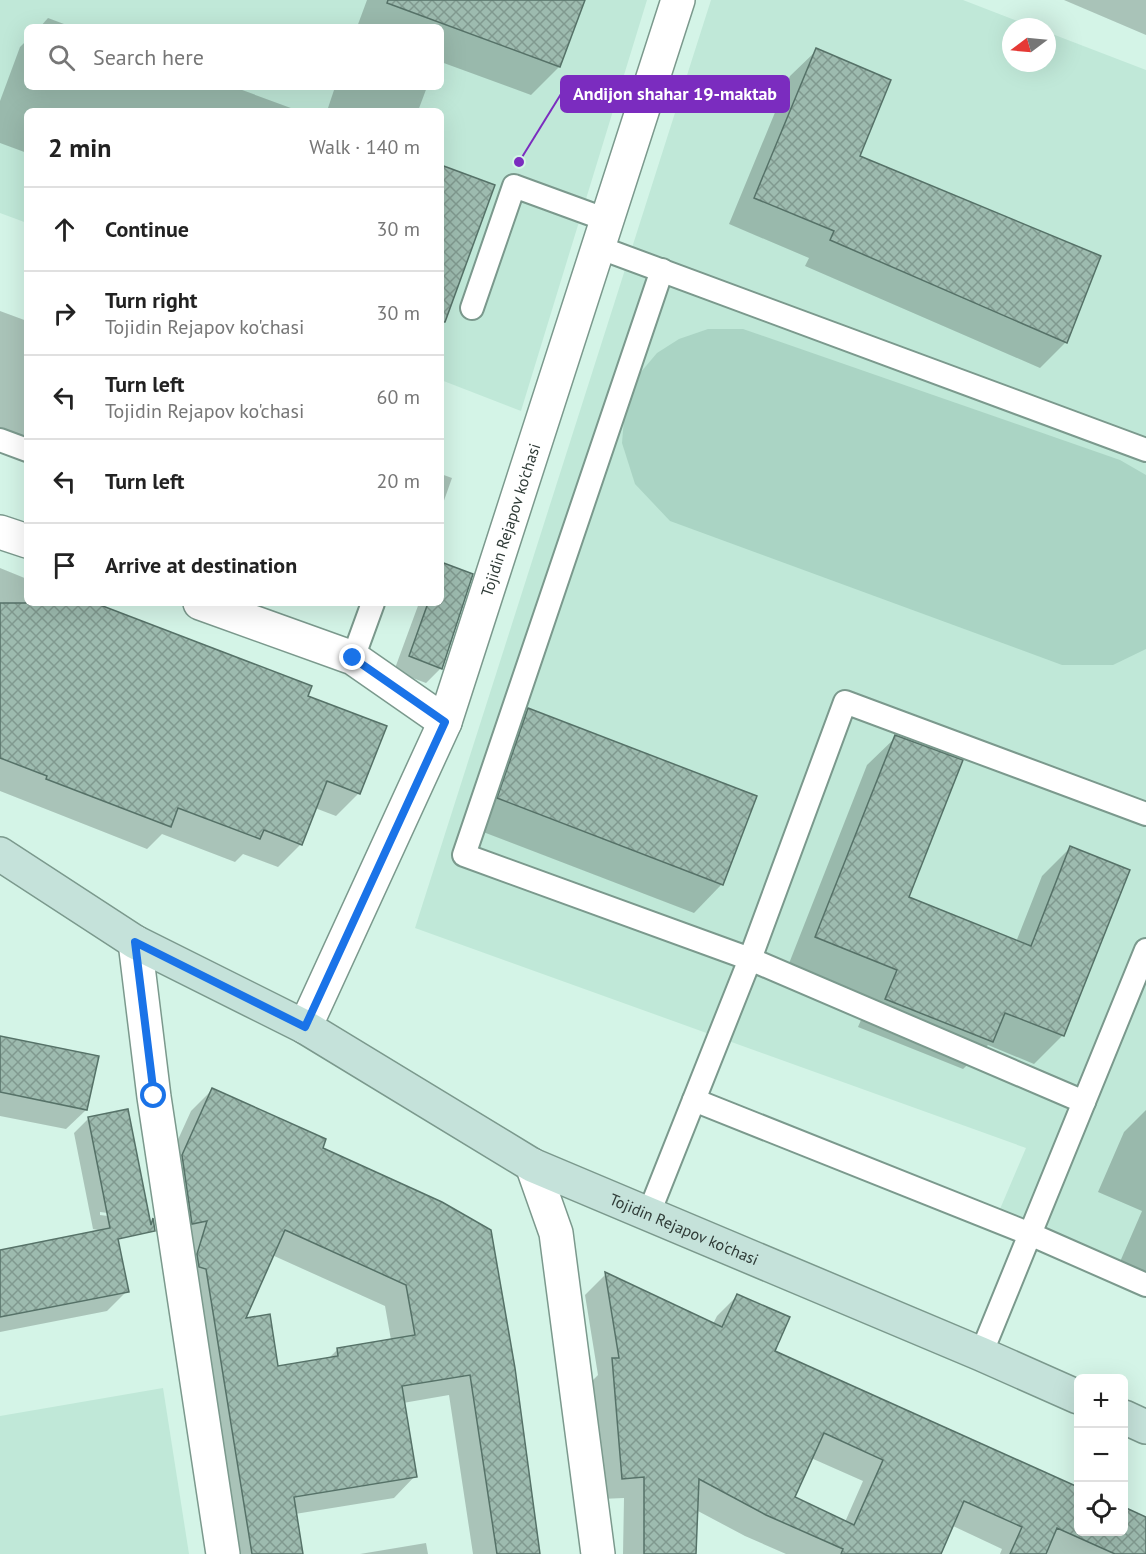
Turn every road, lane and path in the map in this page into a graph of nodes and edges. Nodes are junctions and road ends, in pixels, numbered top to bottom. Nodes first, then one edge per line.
1 (678, 0) edge
2 (602, 233) junction
3 (662, 270) junction
4 (472, 308) dead end
5 (0, 440) edge
6 (24, 449) edge
7 (1146, 450) edge
8 (0, 532) edge
9 (24, 540) edge
10 (208, 606) edge
11 (372, 606) edge
12 (353, 658) junction
13 (445, 722) junction
14 (1146, 814) edge
15 (0, 854) edge
16 (135, 942) junction
17 (1146, 950) edge
18 (750, 959) junction
19 (305, 1027) junction
20 (694, 1100) junction
21 (1084, 1102) junction
22 (532, 1165) junction
23 (649, 1213) junction
24 (1030, 1234) junction
25 (1146, 1285) edge
26 (981, 1354) junction
27 (1074, 1395) edge
28 (1128, 1419) edge
29 (1146, 1427) edge
30 (223, 1554) edge
31 (598, 1554) edge

1 - 2 street, Tojidin Rejapov ko'chasi
2 - 3 lane
2 - 4 lane
2 - 13 street, Tojidin Rejapov ko'chasi
3 - 7 lane
3 - 18 lane
5 - 6 lane
8 - 9 street
10 - 12 street
11 - 12 lane
12 - 13 street
13 - 19 street, Tojidin Rejapov ko'chasi
14 - 18 lane
15 - 16 street, Tojidin Rejapov ko'chasi
16 - 19 street, Tojidin Rejapov ko'chasi
16 - 30 street
17 - 21 lane
18 - 20 lane
18 - 21 lane
19 - 22 street, Tojidin Rejapov ko'chasi
20 - 23 lane
20 - 24 lane
21 - 24 lane
22 - 23 street, Tojidin Rejapov ko'chasi
22 - 31 street
23 - 26 street, Tojidin Rejapov ko'chasi
24 - 25 lane
24 - 26 lane
26 - 27 street, Tojidin Rejapov ko'chasi
28 - 29 street

